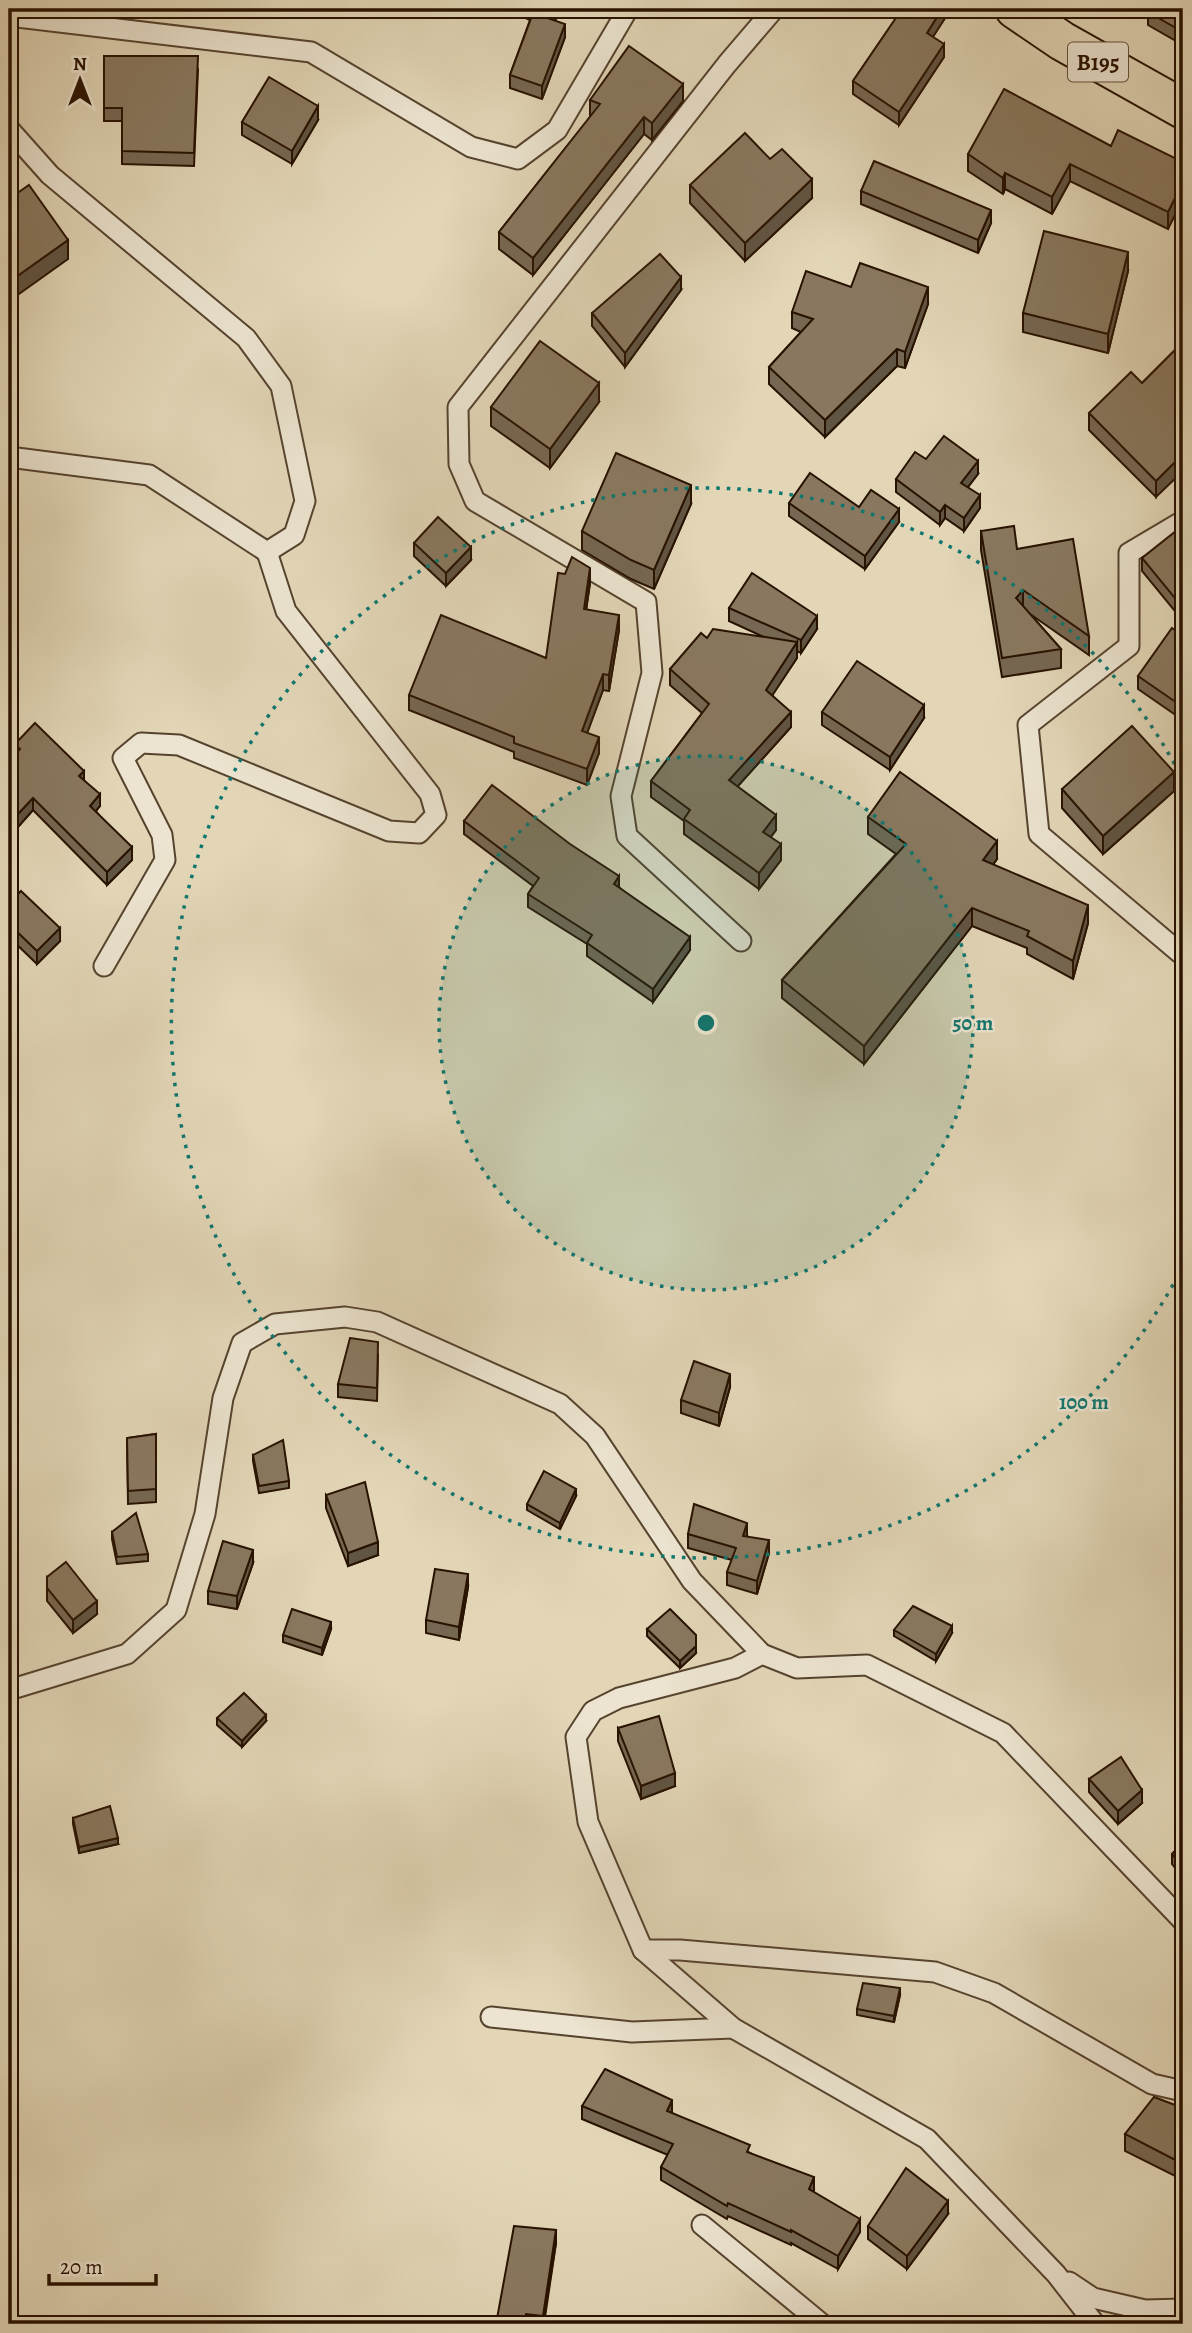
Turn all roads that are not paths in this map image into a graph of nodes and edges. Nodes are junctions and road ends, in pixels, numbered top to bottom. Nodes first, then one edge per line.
1 (628, 9) edge
2 (774, 9) edge
3 (1015, 9) edge
4 (9, 16) edge
5 (1183, 109) edge
6 (9, 129) edge
7 (9, 457) edge
8 (1183, 521) edge
9 (267, 552) junction
10 (741, 942) dead end
11 (1180, 953) dead end
12 (104, 966) dead end
13 (762, 1654) junction
14 (9, 1690) edge
15 (1183, 1921) edge
16 (643, 1950) junction
17 (491, 2017) dead end
18 (733, 2028) junction
19 (1183, 2091) edge
20 (702, 2225) dead end
21 (1056, 2274) junction
22 (1183, 2309) edge
23 (822, 2324) edge
24 (1094, 2324) edge

1 - 4 lane
2 - 10 lane
3 - 5 main road, B195
6 - 9 lane
7 - 9 lane
8 - 11 lane
9 - 12 lane
13 - 14 lane
13 - 15 lane
13 - 16 lane
16 - 18 lane
16 - 19 lane
17 - 18 lane
18 - 21 lane
20 - 23 lane
21 - 22 lane
21 - 24 lane

